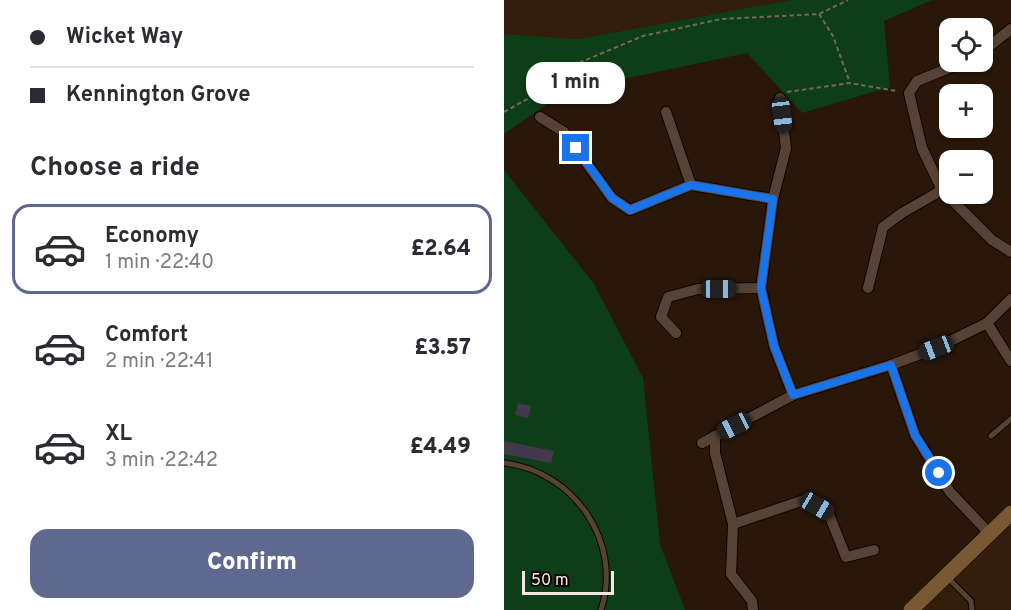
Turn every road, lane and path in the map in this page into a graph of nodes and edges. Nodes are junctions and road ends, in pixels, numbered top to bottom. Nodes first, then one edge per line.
1 (848, 0) edge
2 (819, 14) junction
3 (1011, 29) edge
4 (993, 43) edge
5 (939, 72) edge
6 (850, 83) junction
7 (909, 93) junction
8 (780, 98) joint
9 (504, 112) edge
10 (666, 112) dead end
11 (540, 117) dead end
12 (939, 184) edge
13 (691, 185) junction
14 (939, 192) edge
15 (773, 199) junction
16 (956, 204) edge
17 (1011, 252) edge
18 (761, 288) junction
19 (868, 288) dead end
20 (1011, 299) edge
21 (987, 323) junction
22 (676, 333) dead end
23 (1011, 361) edge
24 (891, 365) junction
25 (793, 395) junction
26 (1011, 420) edge
27 (715, 436) junction
28 (991, 436) dead end
29 (702, 443) dead end
30 (504, 463) edge
31 (1011, 513) edge
32 (733, 524) junction
33 (990, 534) junction
34 (874, 550) dead end
35 (946, 576) junction
36 (601, 610) edge
37 (753, 610) edge
38 (911, 610) edge
39 (973, 610) edge

1 - 2 path
2 - 6 path
2 - 9 path
3 - 4 street
5 - 7 street
6 - 7 path
6 - 8 path
7 - 12 street
8 - 15 street
10 - 13 street
11 - 13 street
13 - 15 street
14 - 19 street
15 - 18 street
16 - 17 street
18 - 22 street
18 - 25 street
20 - 21 street
21 - 23 street
21 - 24 street
24 - 25 street
24 - 33 street
25 - 27 street
26 - 28 lane
27 - 29 street
27 - 32 street
30 - 36 lane
31 - 33 main road
32 - 34 street
32 - 37 street
33 - 35 main road
35 - 38 main road
35 - 39 lane

